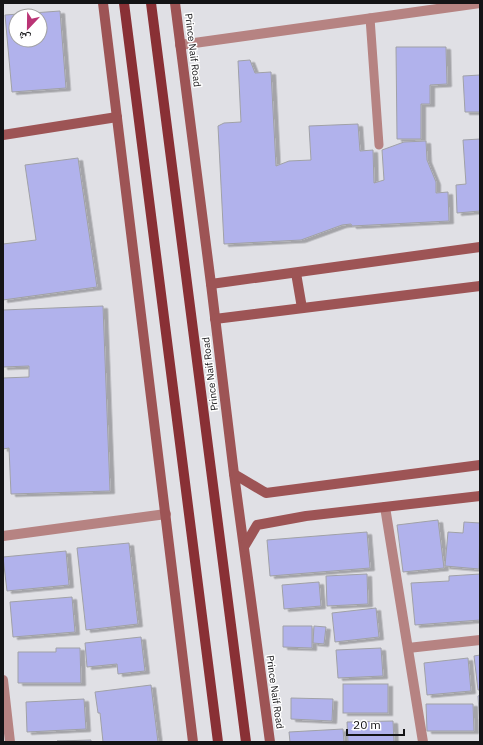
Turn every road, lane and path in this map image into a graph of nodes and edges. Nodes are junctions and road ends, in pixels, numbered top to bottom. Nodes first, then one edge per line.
1 (103, 3) edge
2 (124, 3) edge
3 (151, 3) edge
4 (175, 3) edge
5 (480, 4) edge
6 (370, 18) junction
7 (180, 45) junction
8 (117, 117) junction
9 (3, 135) edge
10 (379, 145) dead end
11 (480, 247) edge
12 (296, 273) junction
13 (211, 284) junction
14 (480, 286) edge
15 (302, 308) junction
16 (215, 319) junction
17 (480, 465) edge
18 (234, 474) junction
19 (480, 496) edge
20 (385, 507) junction
21 (166, 514) junction
22 (3, 536) edge
23 (244, 547) junction
24 (480, 640) edge
25 (408, 648) junction
26 (3, 680) edge
27 (10, 742) edge
28 (193, 742) edge
29 (218, 742) edge
30 (246, 742) edge
31 (270, 742) edge
32 (423, 742) edge

1 - 8 main road
2 - 29 main road
3 - 30 main road, Prince Naif Road
4 - 7 main road, Prince Naif Road
5 - 6 street
6 - 7 street
6 - 10 lane
7 - 13 main road, Prince Naif Road
8 - 9 main road
8 - 21 main road
11 - 12 main road
12 - 13 main road
12 - 15 main road
13 - 16 main road, Prince Naif Road
14 - 15 main road
15 - 16 main road
16 - 18 main road, Prince Naif Road
17 - 18 main road
18 - 23 main road, Prince Naif Road
19 - 20 main road
20 - 23 main road
20 - 25 street
21 - 22 street
21 - 28 main road
23 - 31 main road, Prince Naif Road
24 - 25 street
25 - 32 street
26 - 27 street

